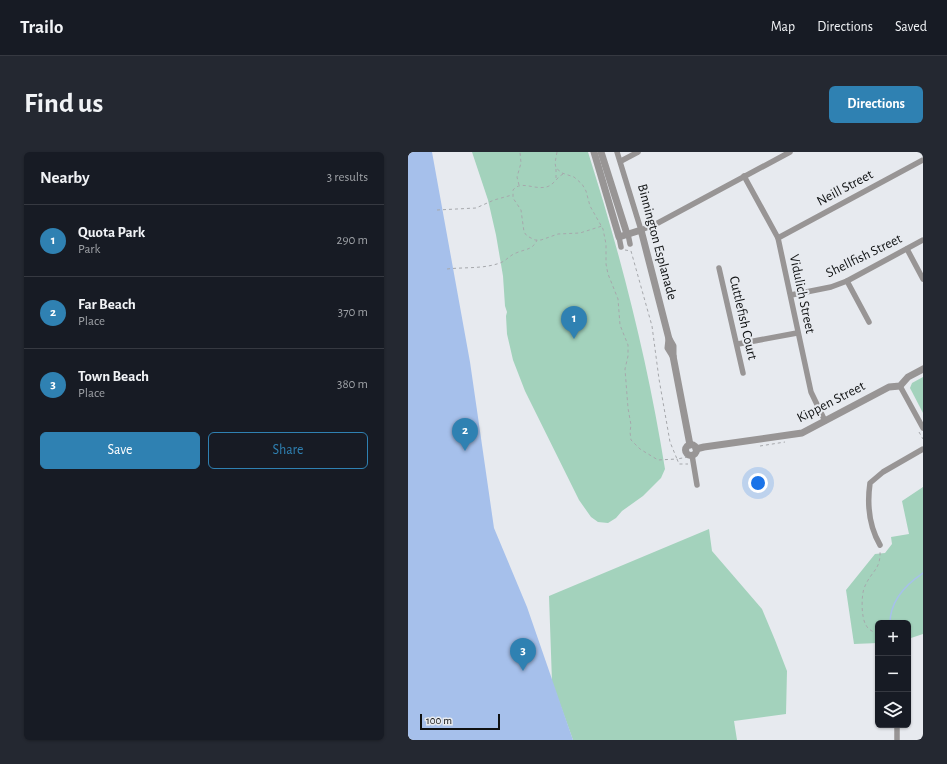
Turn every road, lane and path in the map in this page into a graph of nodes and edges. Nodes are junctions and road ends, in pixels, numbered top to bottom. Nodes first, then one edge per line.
1 (520, 152) edge
2 (557, 152) edge
3 (594, 152) edge
4 (601, 152) edge
5 (617, 152) edge
6 (638, 152) edge
7 (790, 152) edge
8 (923, 160) edge
9 (620, 161) junction
10 (556, 168) junction
11 (564, 174) junction
12 (744, 176) junction
13 (556, 180) junction
14 (519, 185) junction
15 (512, 195) junction
16 (437, 210) dead end
17 (602, 226) junction
18 (641, 230) junction
19 (627, 234) junction
20 (619, 237) junction
21 (778, 238) junction
22 (537, 240) junction
23 (923, 240) edge
24 (630, 244) dead end
25 (623, 249) joint
26 (906, 249) junction
27 (719, 268) dead end
28 (447, 269) dead end
29 (923, 279) edge
30 (847, 281) junction
31 (791, 296) junction
32 (869, 322) dead end
33 (797, 333) junction
34 (738, 344) junction
35 (923, 369) edge
36 (743, 373) dead end
37 (900, 386) junction
38 (825, 421) junction
39 (921, 430) edge
40 (923, 439) edge
41 (786, 442) dead end
42 (756, 446) dead end
43 (923, 449) edge
44 (692, 451) junction
45 (677, 459) junction
46 (693, 463) junction
47 (697, 484) dead end
48 (880, 545) joint
49 (875, 632) edge
50 (897, 728) edge
51 (897, 740) edge

1 - 14 path
2 - 10 path
3 - 20 street
4 - 19 street, Binnington Esplanade
5 - 9 street, Binnington Esplanade
6 - 9 street
7 - 12 street
8 - 21 street, Neill Street
9 - 18 street, Binnington Esplanade
10 - 11 path
10 - 13 path
11 - 13 path
11 - 17 path
12 - 18 street
12 - 21 street, Vidulich Street
13 - 14 path
14 - 15 path
15 - 16 path
15 - 22 path
17 - 22 path
17 - 45 path
18 - 19 street
18 - 44 street, Binnington Esplanade
19 - 20 street
19 - 24 street, Binnington Esplanade
20 - 25 street
21 - 31 street, Vidulich Street
22 - 28 path
23 - 26 street, Shellfish Street
25 - 45 path
26 - 29 street
26 - 30 street, Shellfish Street
27 - 34 street, Cuttlefish Court
30 - 31 street, Shellfish Street
30 - 32 street
31 - 33 street, Vidulich Street
33 - 34 street
33 - 38 street, Vidulich Street
34 - 36 street, Cuttlefish Court
35 - 37 street, Kippen Street
37 - 38 street, Kippen Street
37 - 39 street
38 - 44 street, Kippen Street
39 - 40 path
41 - 42 path
43 - 48 street
44 - 45 path
44 - 46 street, Binnington Esplanade
45 - 46 path
46 - 47 street, Binnington Esplanade
48 - 49 path
50 - 51 street

